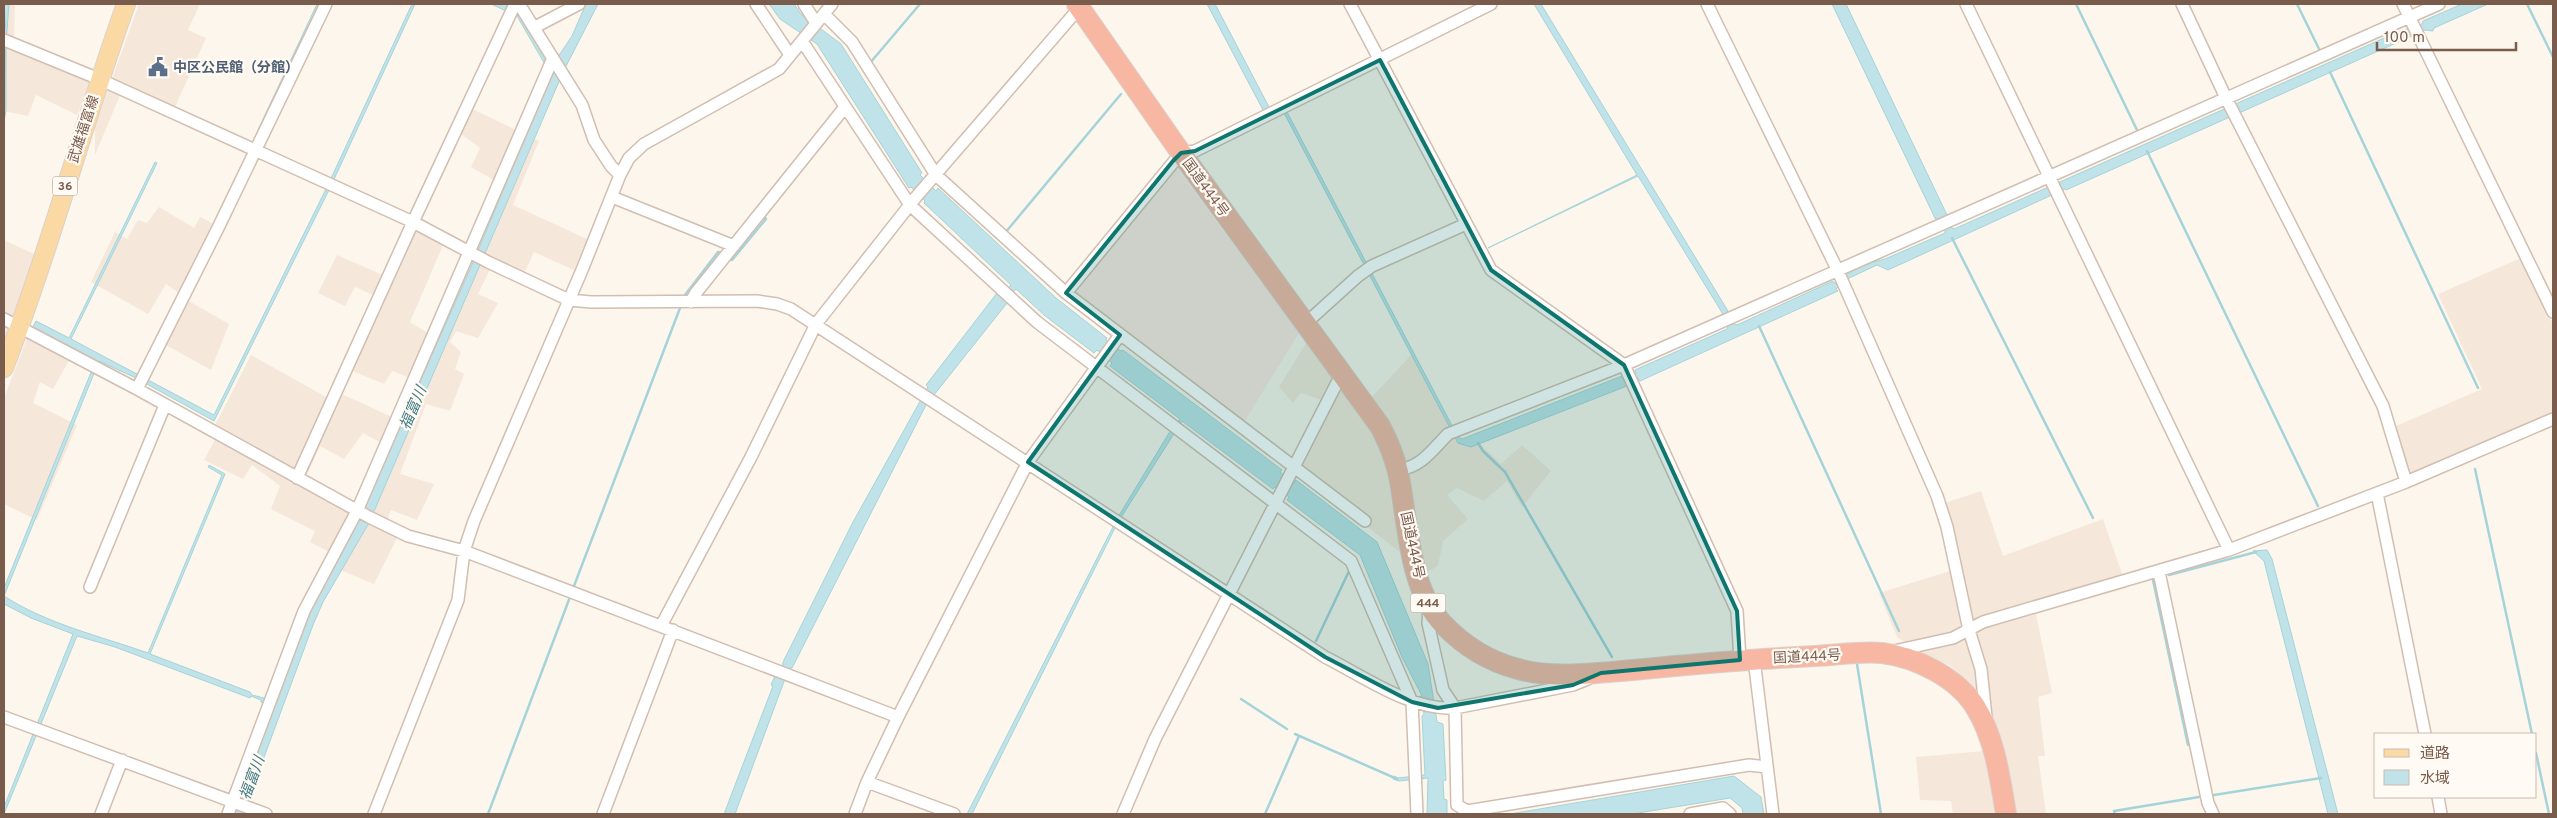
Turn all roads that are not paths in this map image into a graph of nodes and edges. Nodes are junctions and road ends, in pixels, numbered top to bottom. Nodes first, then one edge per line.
1 (126, 4) edge
2 (326, 4) edge
3 (578, 4) edge
4 (756, 4) edge
5 (804, 4) edge
6 (832, 4) edge
7 (1350, 4) edge
8 (1491, 4) edge
9 (1706, 4) edge
10 (1966, 4) edge
11 (2182, 4) edge
12 (2404, 4) edge
13 (2439, 4) edge
14 (1079, 6) edge
15 (514, 8) edge
16 (820, 18) junction
17 (2414, 25) junction
18 (535, 26) junction
19 (803, 40) junction
20 (6, 41) edge
21 (790, 56) junction
22 (1380, 60) junction
23 (552, 64) junction
24 (99, 79) junction
25 (2228, 101) junction
26 (845, 107) junction
27 (255, 151) junction
28 (1181, 153) junction
29 (620, 175) junction
30 (933, 178) junction
31 (2051, 180) junction
32 (612, 197) junction
33 (913, 201) junction
34 (413, 222) junction
35 (1466, 224) junction
36 (734, 246) junction
37 (472, 254) junction
38 (1840, 277) junction
39 (1066, 293) junction
40 (569, 300) junction
41 (691, 302) junction
42 (2553, 312) edge
43 (12, 323) edge
44 (816, 324) junction
45 (1306, 324) junction
46 (1117, 339) junction
47 (1099, 363) junction
48 (4, 368) edge
49 (1342, 373) junction
50 (1628, 374) junction
51 (140, 383) junction
52 (165, 405) junction
53 (2553, 419) edge
54 (1028, 462) junction
55 (1293, 470) junction
56 (1398, 470) junction
57 (297, 478) junction
58 (2406, 482) junction
59 (2377, 493) junction
60 (1277, 500) junction
61 (362, 513) junction
62 (1365, 521) dead end
63 (2230, 550) junction
64 (464, 551) junction
65 (2159, 572) junction
66 (90, 588) dead end
67 (1230, 593) junction
68 (1429, 606) junction
69 (661, 626) junction
70 (673, 630) junction
71 (1969, 630) junction
72 (1884, 653) junction
73 (1747, 659) junction
74 (1601, 673) junction
75 (1412, 702) junction
76 (1449, 708) junction
77 (4, 717) edge
78 (898, 717) junction
79 (1988, 731) junction
80 (2425, 733) edge
81 (122, 760) junction
82 (1767, 767) junction
83 (867, 782) junction
84 (2438, 798) edge
85 (239, 804) junction
86 (101, 814) edge
87 (228, 814) edge
88 (266, 814) edge
89 (374, 814) edge
90 (603, 814) edge
91 (855, 814) edge
92 (954, 814) edge
93 (1123, 814) edge
94 (1417, 814) edge
95 (1690, 814) edge
96 (1730, 814) edge
97 (1773, 814) edge
98 (2006, 814) edge
99 (2213, 814) edge
100 (2441, 814) edge

1 - 24 main road, 武雄福富線 / 36
2 - 27 street
3 - 18 street
4 - 21 street
5 - 16 street
6 - 16 street
7 - 22 street
8 - 22 street
9 - 38 street
10 - 31 street
11 - 25 street
12 - 17 street
13 - 17 street
14 - 28 highway, 国道444号 / 444
14 - 30 street
15 - 18 street
15 - 34 street
16 - 19 street
16 - 30 street
17 - 25 street
17 - 42 street
18 - 23 street
19 - 21 street
19 - 26 street
20 - 24 street
21 - 29 street
22 - 28 street
22 - 35 street
23 - 29 street
23 - 37 street
24 - 27 street
24 - 43 main road, 武雄福富線 / 36
25 - 31 street
25 - 58 street
26 - 33 street
26 - 36 street
27 - 34 street
27 - 51 street
28 - 39 street
28 - 45 highway, 国道444号 / 444
29 - 32 street
30 - 33 street
30 - 39 street
31 - 38 street
31 - 63 street
32 - 36 street
32 - 40 street
33 - 44 street
33 - 47 street
34 - 37 street
34 - 57 street
35 - 45 street
35 - 50 street
36 - 41 street
37 - 40 street
37 - 61 street
38 - 50 street
38 - 71 street
39 - 46 street
40 - 41 street
40 - 64 street
41 - 44 street
43 - 48 main road, 武雄福富線 / 36
43 - 51 street
44 - 54 street
44 - 69 street
45 - 49 highway, 国道444号 / 444
46 - 47 street
46 - 55 street
47 - 54 street
47 - 60 street
49 - 55 street
49 - 56 highway, 国道444号 / 444
50 - 56 street
50 - 73 street
51 - 52 street
52 - 57 street
52 - 66 street
53 - 58 street
54 - 67 street
54 - 78 street
55 - 60 street
55 - 62 street
56 - 68 highway, 国道444号 / 444
57 - 61 street
58 - 59 street
59 - 63 street
59 - 80 street
60 - 67 street
60 - 75 street
61 - 64 street
61 - 85 street
63 - 65 street
64 - 69 street
64 - 89 street
65 - 71 street
65 - 99 street
67 - 75 street
67 - 93 street
68 - 74 highway, 国道444号 / 444
68 - 76 street
69 - 70 street
70 - 78 street
70 - 90 street
71 - 72 street
71 - 79 street
72 - 73 highway, 国道444号 / 444
72 - 79 highway, 国道444号 / 444
73 - 74 highway, 国道444号 / 444
73 - 82 street
74 - 76 street
75 - 76 street
75 - 94 street
76 - 82 street
77 - 81 street
78 - 83 street
79 - 98 highway, 国道444号 / 444
81 - 85 street
81 - 86 street
82 - 97 street
83 - 91 street
83 - 92 street
84 - 100 street
85 - 87 street
85 - 88 street
95 - 96 street

